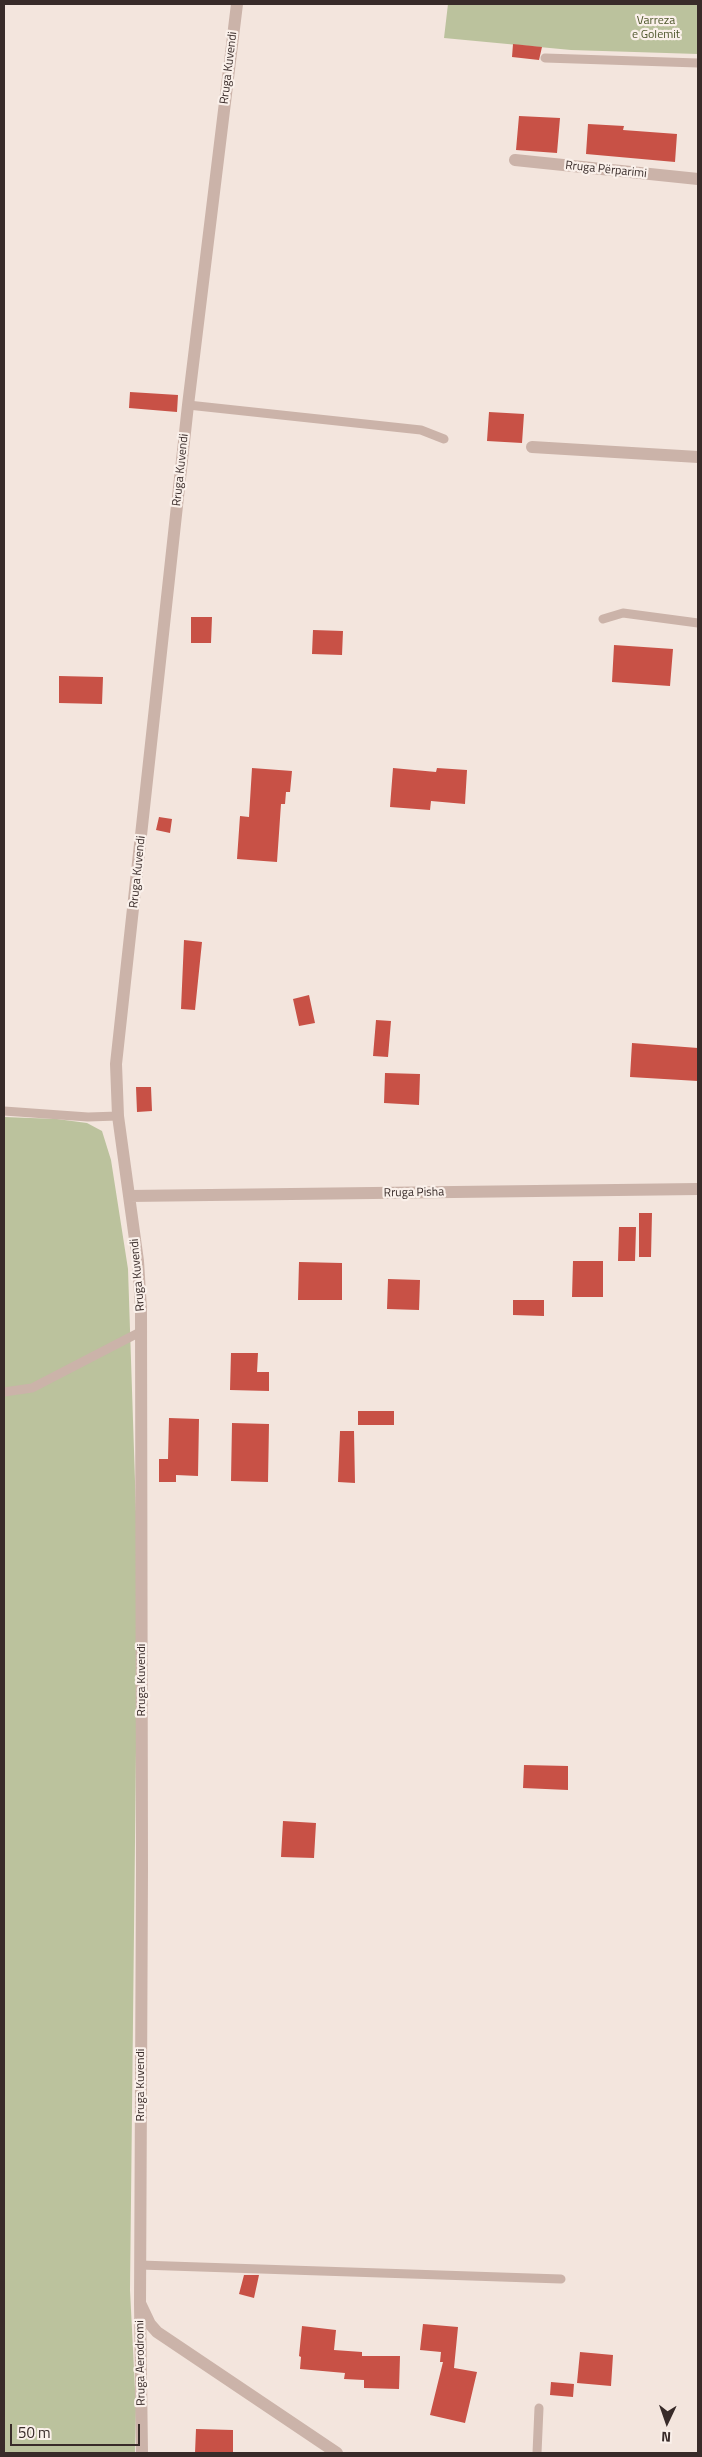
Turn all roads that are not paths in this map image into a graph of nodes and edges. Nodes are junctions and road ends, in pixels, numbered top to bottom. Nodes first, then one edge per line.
1 (237, 4) edge
2 (545, 58) dead end
3 (698, 63) edge
4 (515, 160) dead end
5 (698, 179) edge
6 (188, 406) junction
7 (444, 439) dead end
8 (532, 447) dead end
9 (698, 458) edge
10 (603, 619) dead end
11 (698, 623) edge
12 (4, 1111) edge
13 (118, 1116) junction
14 (698, 1189) edge
15 (129, 1196) junction
16 (142, 1330) junction
17 (4, 1392) edge
18 (140, 2265) junction
19 (561, 2279) dead end
20 (140, 2303) junction
21 (539, 2408) dead end
22 (142, 2453) edge
23 (337, 2453) edge
24 (537, 2453) edge

1 - 6 street, Rruga Kuvendi
2 - 3 lane
4 - 5 street, Rruga Përparimi
6 - 7 lane
6 - 13 street, Rruga Kuvendi
8 - 9 street
10 - 11 lane
12 - 13 lane
13 - 15 street, Rruga Kuvendi
14 - 15 street, Rruga Pisha
15 - 16 street, Rruga Kuvendi
16 - 17 lane
16 - 18 street, Rruga Kuvendi
18 - 19 lane
18 - 20 street, Rruga Kuvendi
20 - 22 street, Rruga Aerodromi
20 - 23 street, Rruga Kuvendi
21 - 24 lane

